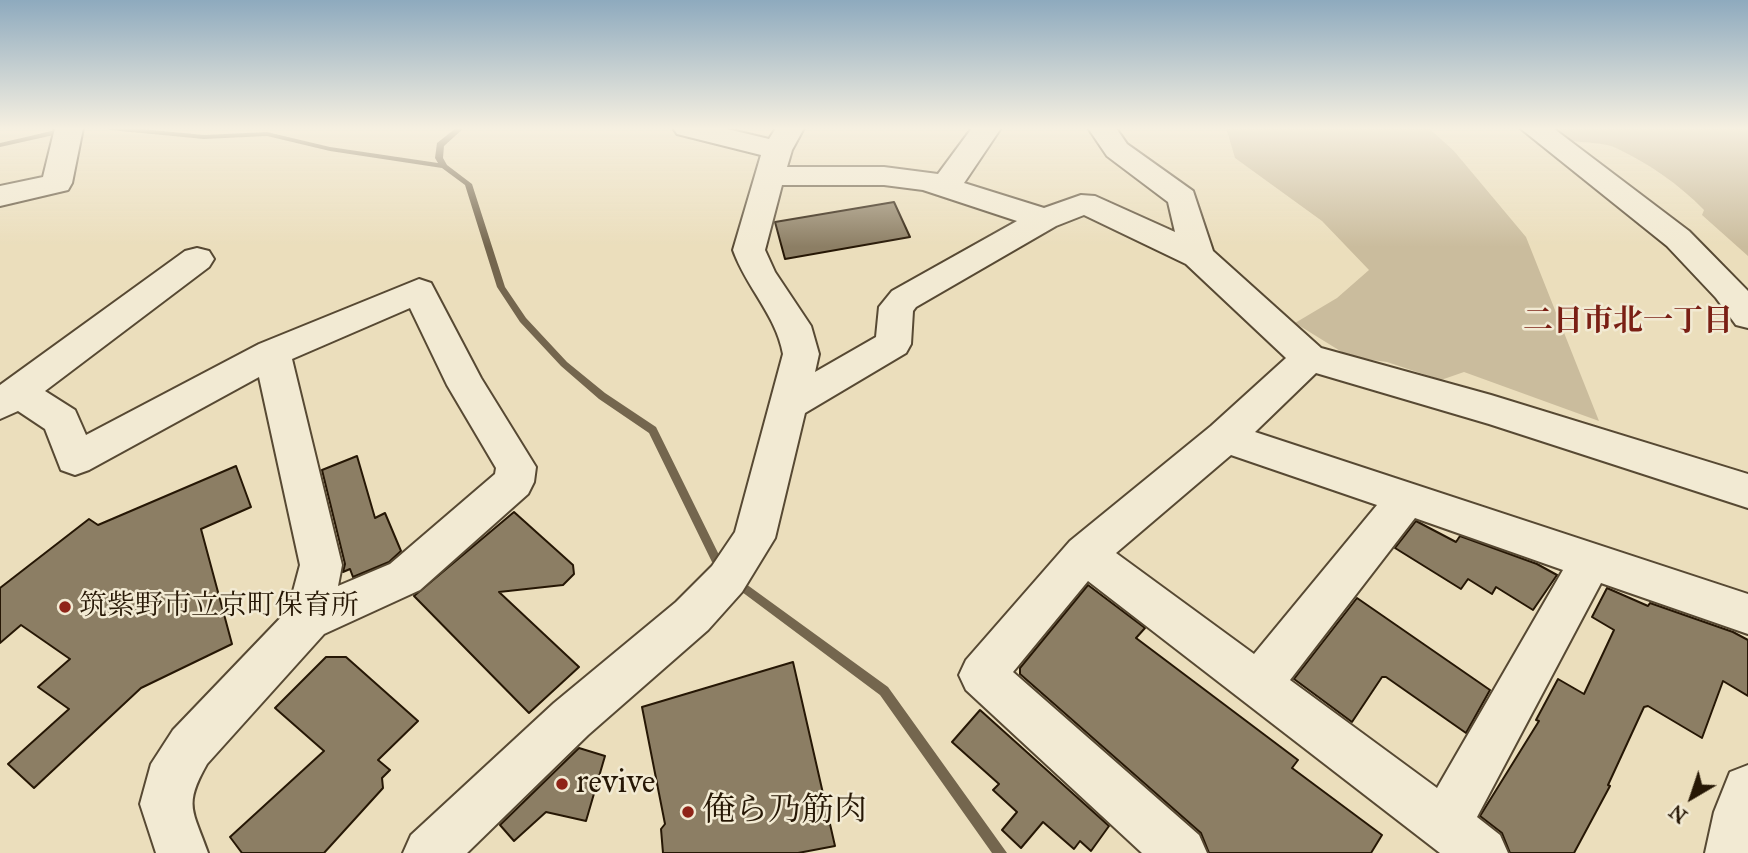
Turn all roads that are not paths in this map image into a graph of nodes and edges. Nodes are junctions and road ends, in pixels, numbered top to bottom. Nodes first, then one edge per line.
1 (60, 168) edge
2 (774, 168) edge
3 (850, 168) edge
4 (959, 168) edge
5 (1140, 168) edge
6 (1587, 168) edge
7 (945, 187) junction
8 (0, 195) edge
9 (1045, 219) junction
10 (1198, 256) junction
11 (197, 259) dead end
12 (1748, 316) edge
13 (272, 353) junction
14 (1309, 358) junction
15 (9, 398) edge
16 (789, 404) junction
17 (1226, 437) junction
18 (1748, 491) edge
19 (1407, 498) junction
20 (1085, 554) junction
21 (1591, 561) junction
22 (1748, 614) edge
23 (308, 621) junction
24 (1259, 684) junction
25 (1748, 790) edge
26 (1445, 825) junction
27 (182, 853) edge
28 (429, 853) edge
29 (1181, 853) edge
30 (1482, 853) edge
31 (1731, 853) edge

1 - 8 street
2 - 16 street
3 - 7 street
4 - 7 street
5 - 10 street
6 - 12 street
7 - 9 street
9 - 10 street
9 - 16 street
10 - 14 street
11 - 15 street
13 - 15 street
13 - 23 street
13 - 23 street
14 - 17 street
14 - 18 street
16 - 28 street
17 - 19 street
17 - 20 street
19 - 21 street
19 - 24 street
20 - 24 street
20 - 29 street
21 - 22 street
21 - 26 street
23 - 27 street
24 - 26 street
25 - 31 street
26 - 30 street

